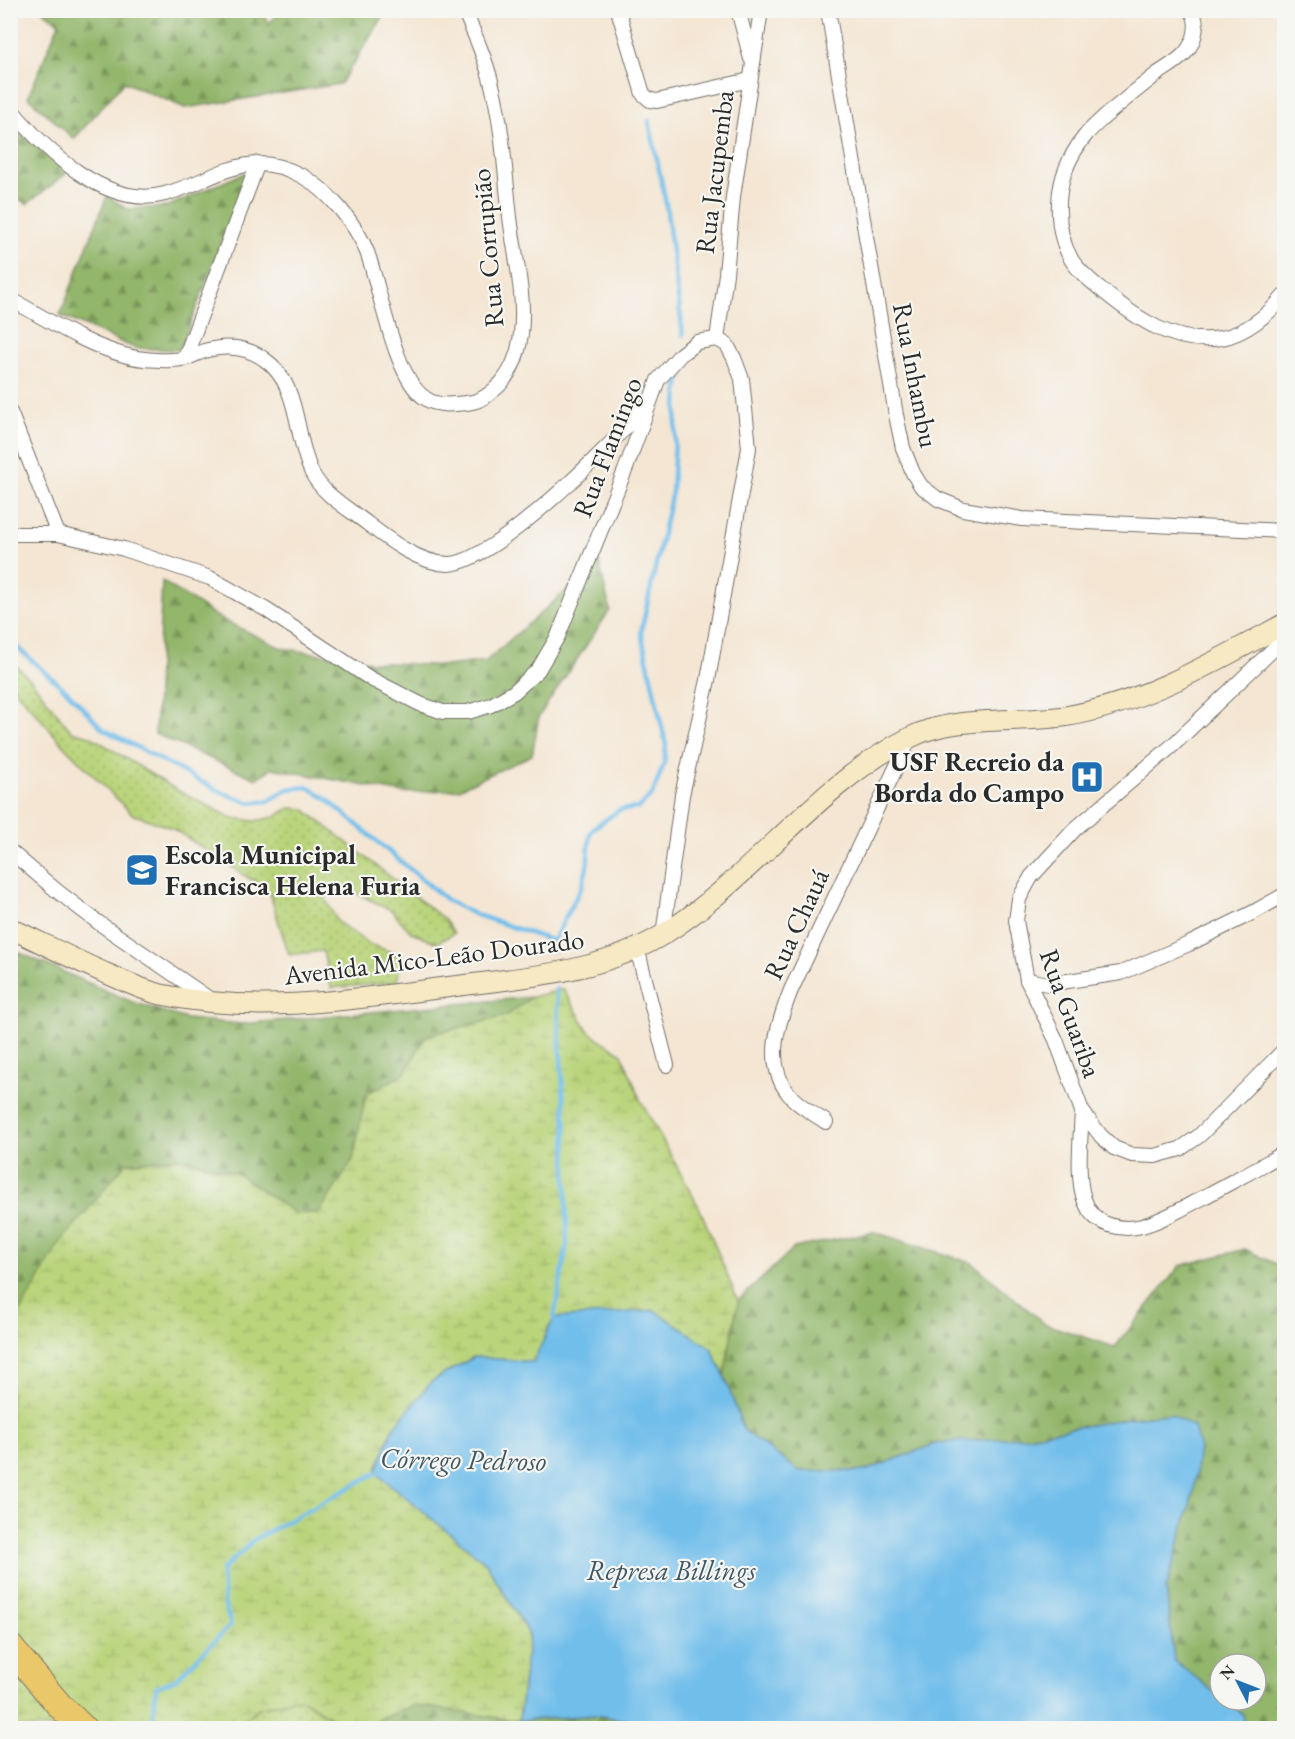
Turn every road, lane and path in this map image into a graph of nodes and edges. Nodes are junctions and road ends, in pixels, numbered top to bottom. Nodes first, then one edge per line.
1 (464, 10) edge
2 (618, 10) edge
3 (738, 10) edge
4 (761, 10) edge
5 (828, 10) edge
6 (1191, 10) edge
7 (752, 64) junction
8 (750, 80) junction
9 (10, 108) edge
10 (258, 163) junction
11 (1284, 296) edge
12 (10, 299) edge
13 (717, 339) junction
14 (185, 358) junction
15 (648, 402) junction
16 (10, 412) edge
17 (1284, 531) edge
18 (10, 534) edge
19 (58, 534) junction
20 (1284, 624) edge
21 (1284, 639) edge
22 (911, 736) junction
23 (10, 851) edge
24 (1284, 895) edge
25 (10, 928) edge
26 (663, 935) junction
27 (637, 948) junction
28 (156, 963) junction
29 (1027, 980) junction
30 (161, 994) junction
31 (213, 1001) junction
32 (1284, 1050) edge
33 (667, 1065) dead end
34 (1082, 1111) junction
35 (826, 1122) dead end
36 (1284, 1153) edge
37 (10, 1647) edge
38 (83, 1728) edge

1 - 10 street, Rua Corrupião
2 - 8 street
3 - 7 street
4 - 7 street, Rua Jacupemba
5 - 17 street, Rua Inhambu
6 - 11 street
7 - 8 street, Rua Jacupemba
8 - 13 street, Rua Jacupemba
9 - 10 street, Rua Corrupião
10 - 14 street
12 - 14 street
13 - 15 street, Rua Flamingo
13 - 26 street
14 - 15 street
15 - 19 street, Rua Flamingo
16 - 19 street
18 - 19 street, Rua Flamingo
20 - 22 street, Avenida Mico-Leão Dourado
21 - 29 street, Rua Guariba
22 - 26 street, Avenida Mico-Leão Dourado
22 - 35 street, Rua Chauá
23 - 28 street
24 - 29 street
25 - 30 street, Avenida Mico-Leão Dourado
26 - 27 street, Avenida Mico-Leão Dourado
27 - 31 street, Avenida Mico-Leão Dourado
27 - 33 street
28 - 30 street
28 - 31 street
29 - 34 street, Rua Guariba
30 - 31 street, Avenida Mico-Leão Dourado
32 - 34 street, Rua Guariba
34 - 36 street
37 - 38 highway

